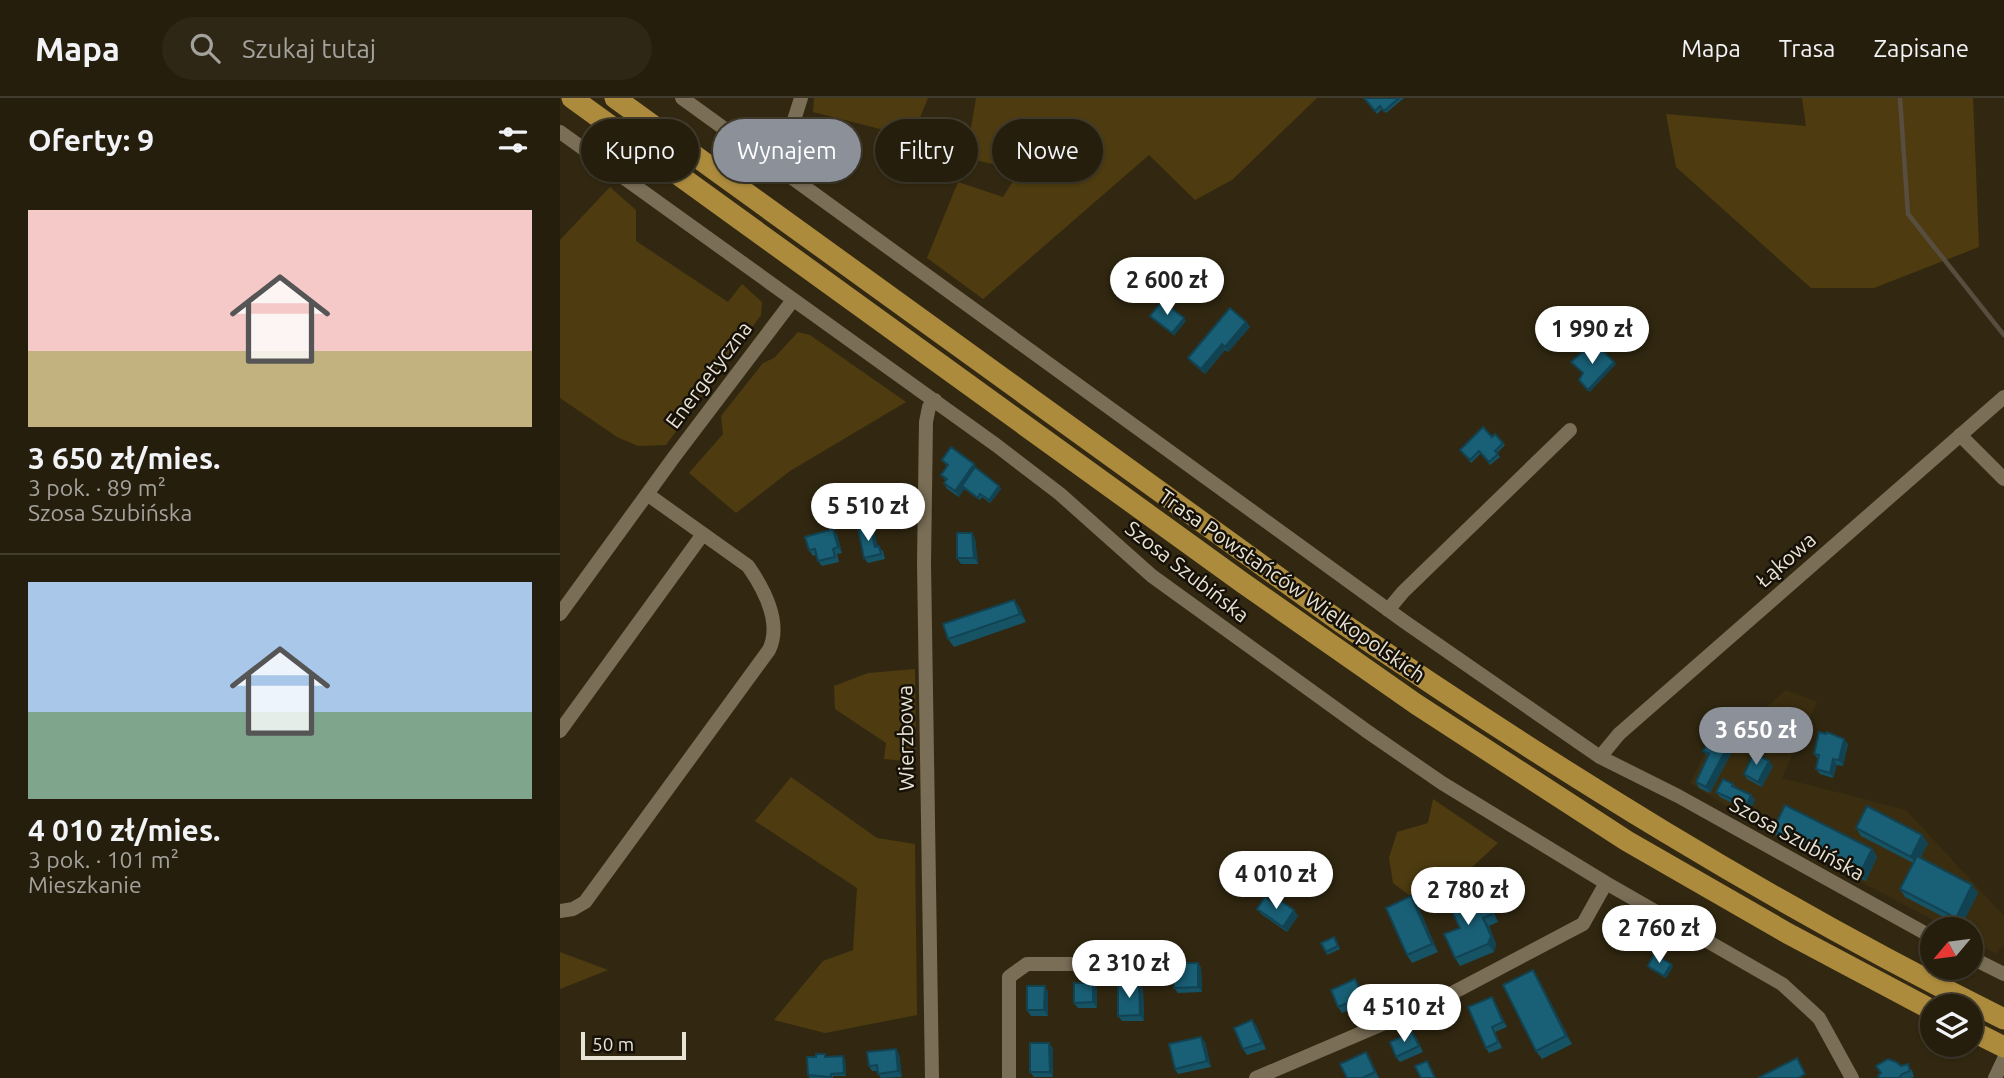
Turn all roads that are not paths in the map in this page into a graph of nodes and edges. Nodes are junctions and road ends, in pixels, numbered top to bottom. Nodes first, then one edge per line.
1 (572, 98) edge
2 (615, 98) edge
3 (682, 98) edge
4 (801, 98) edge
5 (794, 119) edge
6 (713, 120) edge
7 (560, 132) edge
8 (799, 182) edge
9 (793, 300) junction
10 (2004, 397) edge
11 (934, 400) junction
12 (1570, 430) dead end
13 (1960, 435) junction
14 (2004, 479) edge
15 (647, 494) junction
16 (703, 534) junction
17 (1388, 610) junction
18 (560, 614) edge
19 (560, 731) edge
20 (1600, 757) junction
21 (1606, 883) junction
22 (560, 911) edge
23 (1920, 930) edge
24 (1150, 964) dead end
25 (1983, 964) edge
26 (2004, 974) edge
27 (1920, 1004) edge
28 (2004, 1019) edge
29 (1983, 1036) edge
30 (2004, 1047) edge
31 (2004, 1059) edge
32 (932, 1078) edge
33 (1009, 1078) edge
34 (1256, 1078) edge
35 (1852, 1078) edge
36 (1995, 1078) edge

1 - 27 highway, Trasa Powstańców Wielkopolskich
2 - 28 highway, Trasa Powstańców Wielkopolskich
3 - 6 street, Szosa Szubińska
4 - 5 street
7 - 9 street, Szosa Szubińska
8 - 17 street, Szosa Szubińska
9 - 11 street, Szosa Szubińska
9 - 15 street, Energetyczna
10 - 13 street, Łąkowa
11 - 21 street, Szosa Szubińska
11 - 32 street, Wierzbowa
12 - 17 street
13 - 14 street
13 - 20 street, Łąkowa
15 - 16 street
15 - 18 street, Energetyczna
16 - 19 street
16 - 22 street
17 - 20 street, Szosa Szubińska
20 - 23 street, Szosa Szubińska
21 - 34 street
21 - 35 street, Szosa Szubińska
24 - 33 street
25 - 26 street
29 - 30 highway
31 - 36 street

